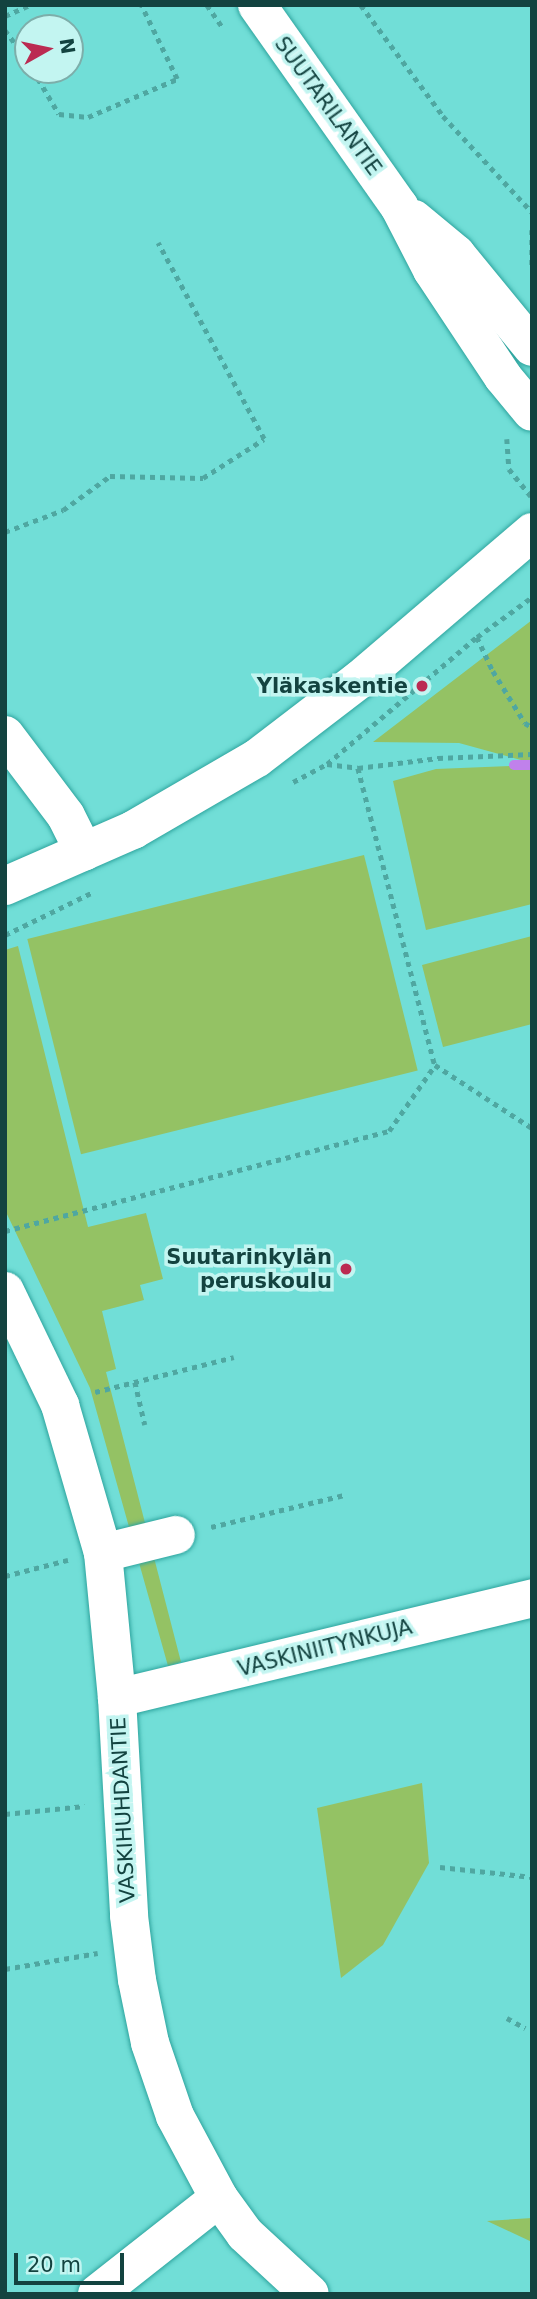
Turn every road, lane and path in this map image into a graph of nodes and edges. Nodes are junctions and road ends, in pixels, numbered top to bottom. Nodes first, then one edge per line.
1 (30, 5) edge
2 (141, 5) edge
3 (257, 5) edge
4 (361, 5) edge
5 (5, 16) edge
6 (41, 84) edge
7 (400, 206) junction
8 (532, 212) edge
9 (532, 230) edge
10 (158, 243) dead end
11 (532, 269) edge
12 (532, 347) edge
13 (532, 412) edge
14 (509, 469) dead end
15 (532, 497) edge
16 (532, 532) edge
17 (5, 533) edge
18 (477, 637) dead end
19 (532, 727) edge
20 (5, 734) edge
21 (532, 754) edge
22 (327, 764) dead end
23 (358, 768) junction
24 (84, 852) junction
25 (5, 886) edge
26 (435, 1065) junction
27 (532, 1128) edge
28 (5, 1231) edge
29 (5, 1291) edge
30 (234, 1357) dead end
31 (135, 1382) junction
32 (94, 1392) dead end
33 (145, 1425) dead end
34 (344, 1495) dead end
35 (176, 1535) joint
36 (89, 1555) junction
37 (5, 1576) edge
38 (532, 1598) edge
39 (117, 1698) junction
40 (97, 1805) dead end
41 (5, 1814) edge
42 (440, 1867) dead end
43 (532, 1877) edge
44 (108, 1952) dead end
45 (5, 1969) edge
46 (507, 2018) dead end
47 (525, 2028) dead end
48 (219, 2198) junction
49 (97, 2294) edge
50 (310, 2294) edge

1 - 5 path
2 - 6 path
3 - 7 street, SUUTARILANTIE
4 - 8 path
7 - 12 street, SUUTARILANTIE
7 - 13 street, SUUTARILANTIE
9 - 11 path
10 - 17 path
14 - 15 path
16 - 24 street
18 - 19 path
20 - 24 street
21 - 23 path
22 - 23 path
23 - 26 path
24 - 25 street
26 - 27 path
26 - 28 path
29 - 36 street, VASKIHUHDANTIE
30 - 31 path
31 - 32 path
31 - 33 path
34 - 35 path
35 - 36 street
36 - 37 path
36 - 39 street, VASKIHUHDANTIE
38 - 39 street, VASKINIITYNKUJA
39 - 48 street, VASKIHUHDANTIE
40 - 41 path
42 - 43 path
44 - 45 path
46 - 47 path
48 - 49 street
48 - 50 street, VASKIHUHDANTIE

